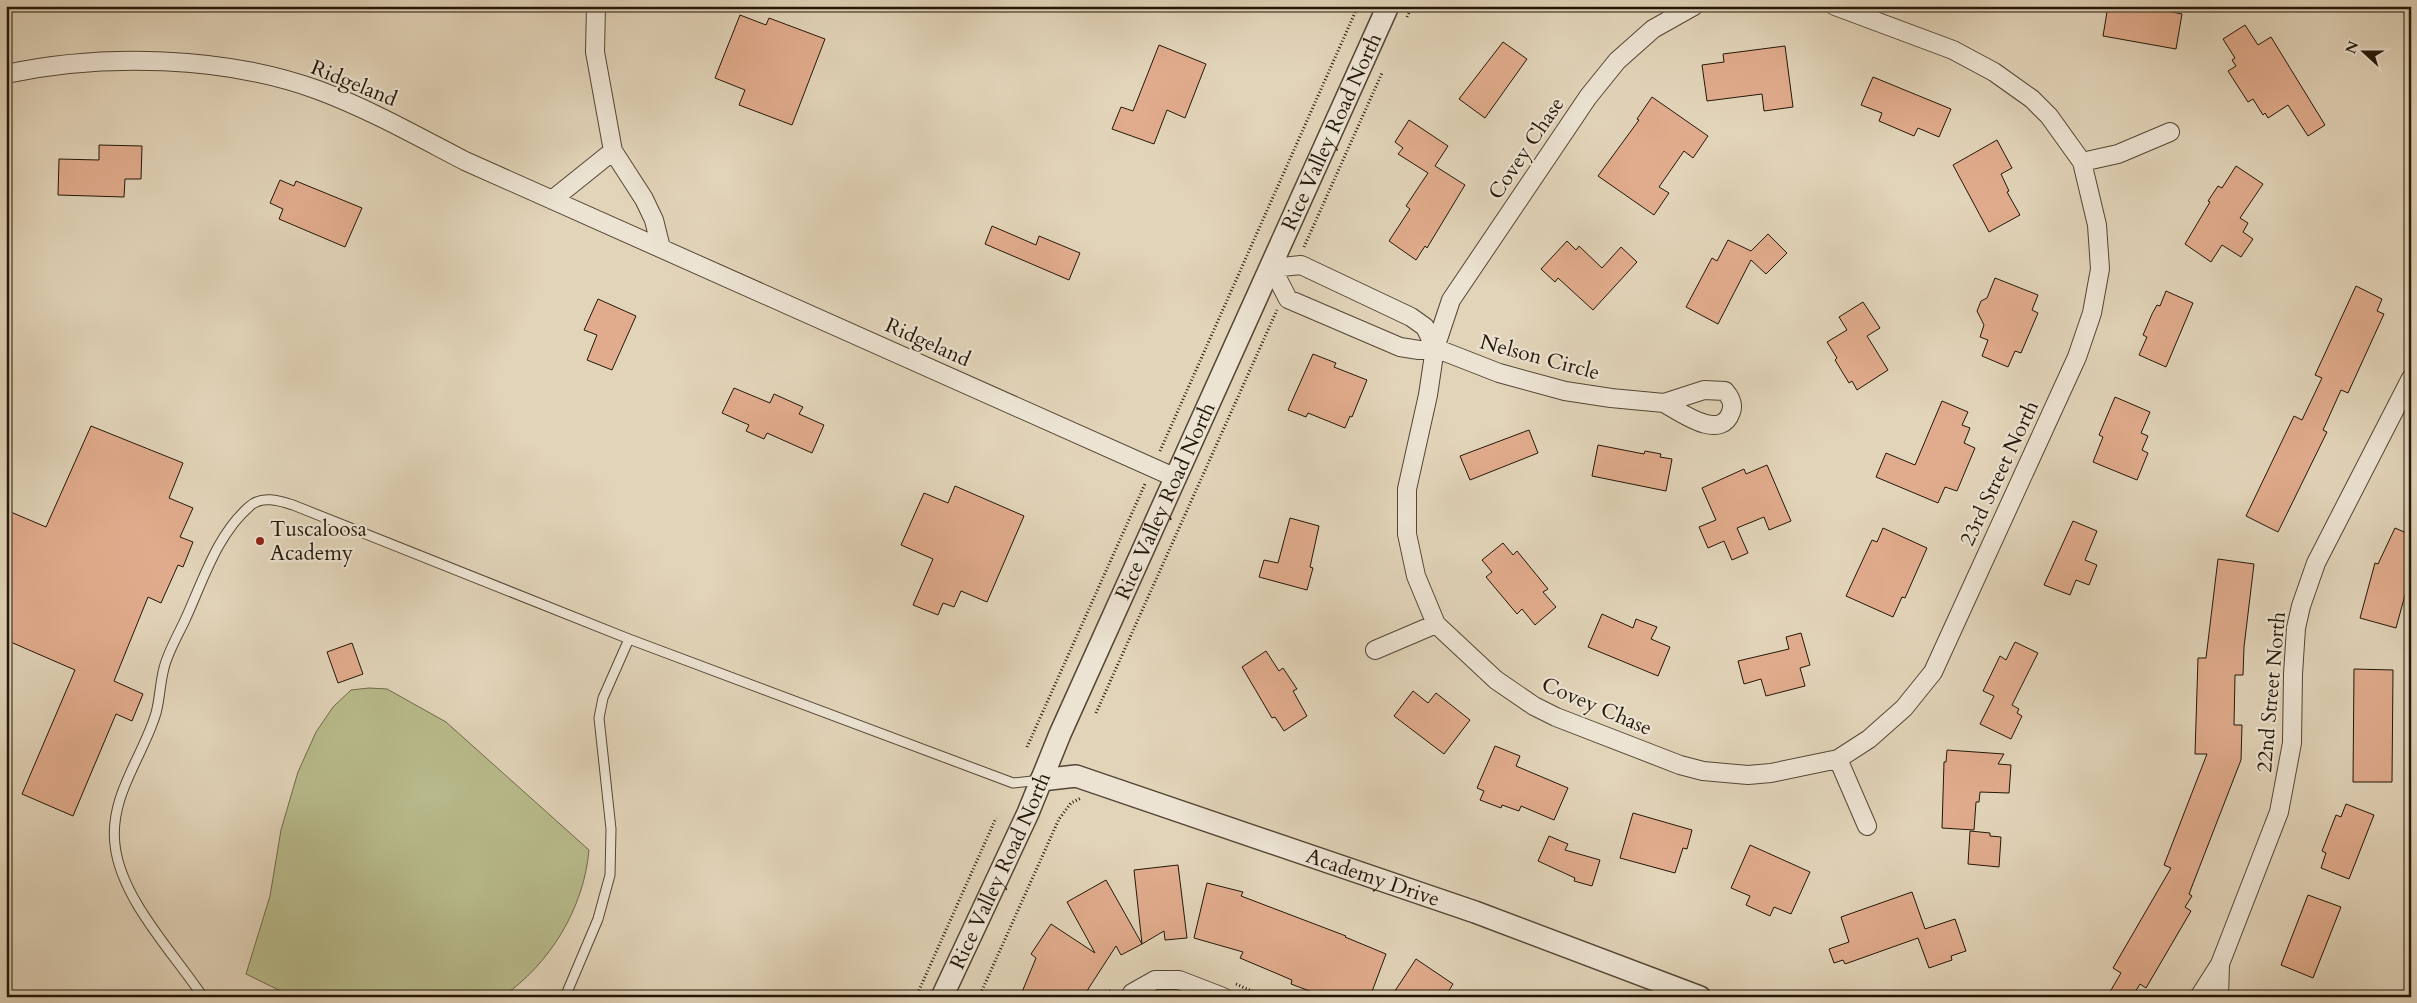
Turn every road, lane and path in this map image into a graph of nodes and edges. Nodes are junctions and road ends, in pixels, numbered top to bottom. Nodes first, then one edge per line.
1 (596, 6) edge
2 (1358, 6) edge
3 (1388, 6) edge
4 (1412, 6) edge
5 (1694, 6) edge
6 (1835, 6) edge
7 (1404, 24) dead end
8 (1384, 69) dead end
9 (6, 74) edge
10 (2170, 132) dead end
11 (613, 151) junction
12 (2082, 162) junction
13 (552, 200) junction
14 (661, 248) junction
15 (1296, 266) junction
16 (1272, 268) junction
17 (1285, 292) junction
18 (1435, 348) junction
19 (2411, 378) edge
20 (1664, 403) dead end
21 (1153, 467) junction
22 (1176, 478) junction
23 (1436, 624) junction
24 (629, 639) junction
25 (1375, 650) dead end
26 (1096, 713) dead end
27 (1027, 747) dead end
28 (1838, 759) junction
29 (1041, 780) junction
30 (1084, 796) dead end
31 (996, 818) dead end
32 (1867, 826) dead end
33 (2220, 964) junction
34 (203, 997) edge
35 (565, 997) edge
36 (916, 997) edge
37 (942, 997) edge
38 (979, 997) edge
39 (1130, 997) edge
40 (1223, 997) edge
41 (1700, 997) edge
42 (2200, 997) edge
43 (2219, 997) edge

1 - 11 street
2 - 21 path
3 - 16 street, Rice Valley Road North
4 - 7 path
5 - 18 street, Covey Chase
6 - 12 street
8 - 15 path
9 - 13 street, Ridgeland
10 - 12 street
11 - 13 street
11 - 14 street
12 - 28 street, 23rd Street North
13 - 14 street, Ridgeland
14 - 21 street, Ridgeland
15 - 16 street
15 - 18 street
16 - 17 street
16 - 22 street, Rice Valley Road North
17 - 18 street
17 - 26 path
18 - 20 street, Nelson Circle
18 - 23 street, Covey Chase
19 - 33 street, 22nd Street North
21 - 22 street, Ridgeland
21 - 27 path
22 - 29 street, Rice Valley Road North
23 - 25 street
23 - 28 street, Covey Chase
24 - 29 lane
24 - 34 lane
24 - 35 lane
28 - 32 street
29 - 37 street, Rice Valley Road North
29 - 41 street, Academy Drive
30 - 38 path
31 - 36 path
33 - 42 street, 22nd Street North
33 - 43 street, 22nd Street North
39 - 40 street

